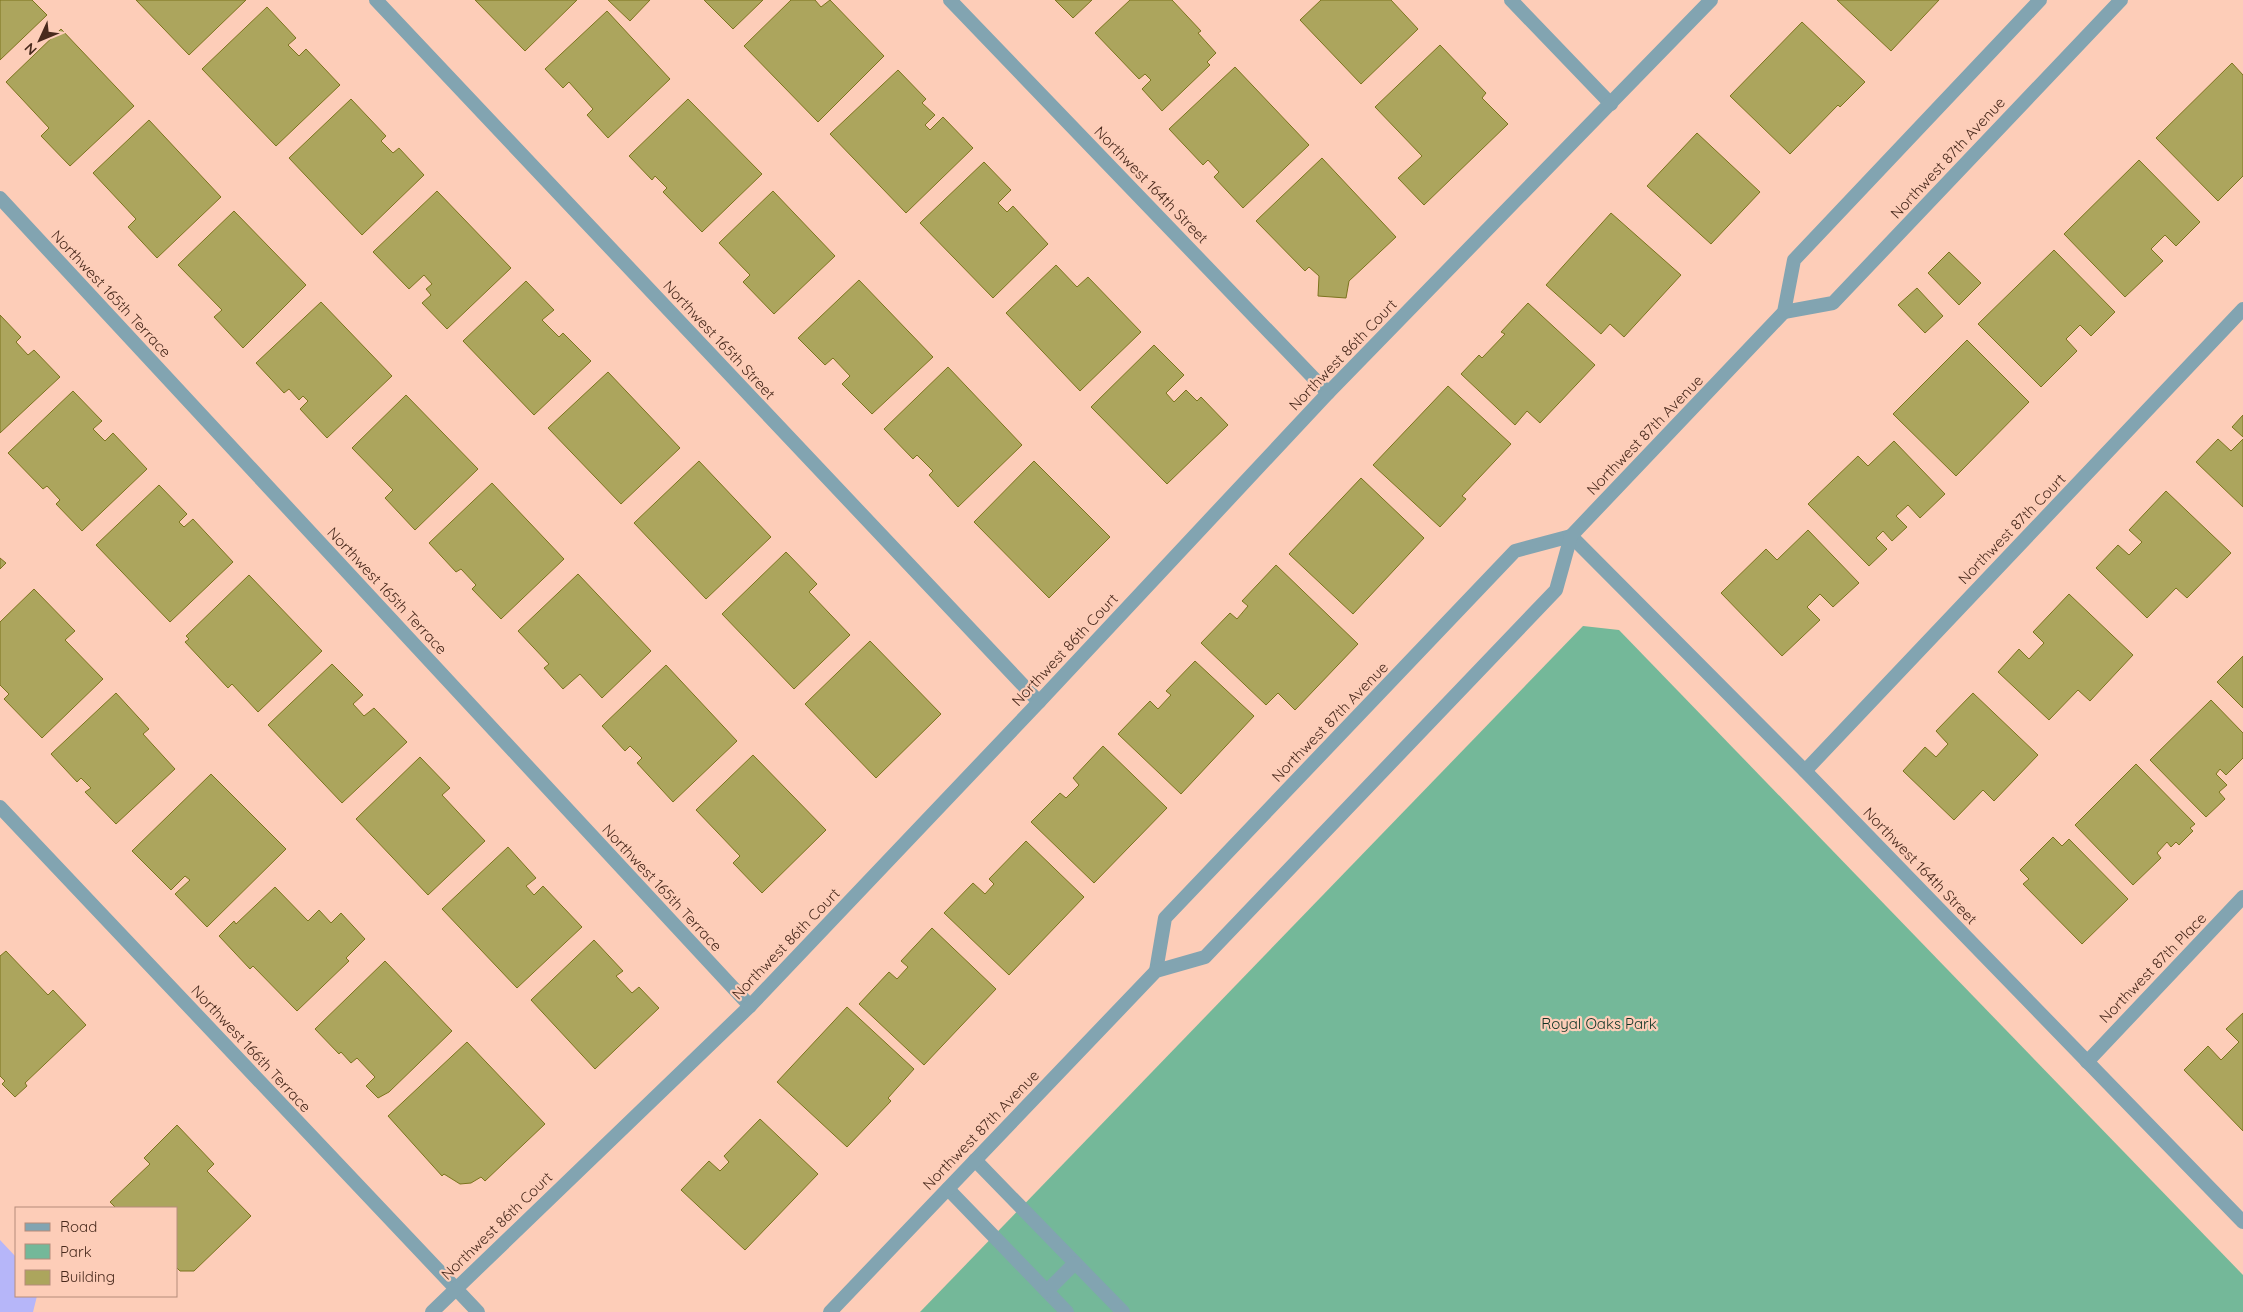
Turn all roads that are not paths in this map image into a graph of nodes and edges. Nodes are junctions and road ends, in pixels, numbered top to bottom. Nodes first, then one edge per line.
1 (376, 0) edge
2 (950, 0) edge
3 (1512, 0) edge
4 (1711, 0) edge
5 (2040, 0) edge
6 (2121, 0) edge
7 (1611, 104) junction
8 (0, 198) edge
9 (2243, 309) edge
10 (1784, 312) junction
11 (1328, 393) junction
12 (1571, 536) junction
13 (1039, 702) junction
14 (1805, 771) junction
15 (0, 807) edge
16 (2243, 897) edge
17 (1156, 971) junction
18 (750, 1006) junction
19 (2087, 1062) junction
20 (975, 1160) junction
21 (948, 1189) junction
22 (2243, 1222) edge
23 (1075, 1263) junction
24 (455, 1288) junction
25 (1047, 1291) junction
26 (432, 1312) edge
27 (478, 1312) edge
28 (830, 1312) edge
29 (1067, 1312) edge
30 (1122, 1312) edge

1 - 13 street, Northwest 165th Street
2 - 11 street, Northwest 164th Street
3 - 7 street
4 - 7 street, Northwest 86th Court
5 - 10 street
6 - 10 street, Northwest 87th Avenue
7 - 11 street, Northwest 86th Court
8 - 18 street, Northwest 165th Terrace
9 - 14 street, Northwest 87th Court
10 - 12 street, Northwest 87th Avenue
11 - 13 street, Northwest 86th Court
12 - 14 street, Northwest 164th Street
12 - 17 street, Northwest 87th Avenue
12 - 17 street, Northwest 87th Avenue
13 - 18 street, Northwest 86th Court
14 - 19 street, Northwest 164th Street
15 - 24 street, Northwest 166th Terrace
16 - 19 street, Northwest 87th Place
17 - 20 street, Northwest 87th Avenue
18 - 24 street, Northwest 86th Court
19 - 22 street, Northwest 164th Street
20 - 21 street, Northwest 87th Avenue
20 - 23 street
21 - 25 street
21 - 28 street, Northwest 87th Avenue
23 - 25 street
23 - 30 street
24 - 26 street, Northwest 86th Court
24 - 27 street, Northwest 166th Terrace
25 - 29 street

